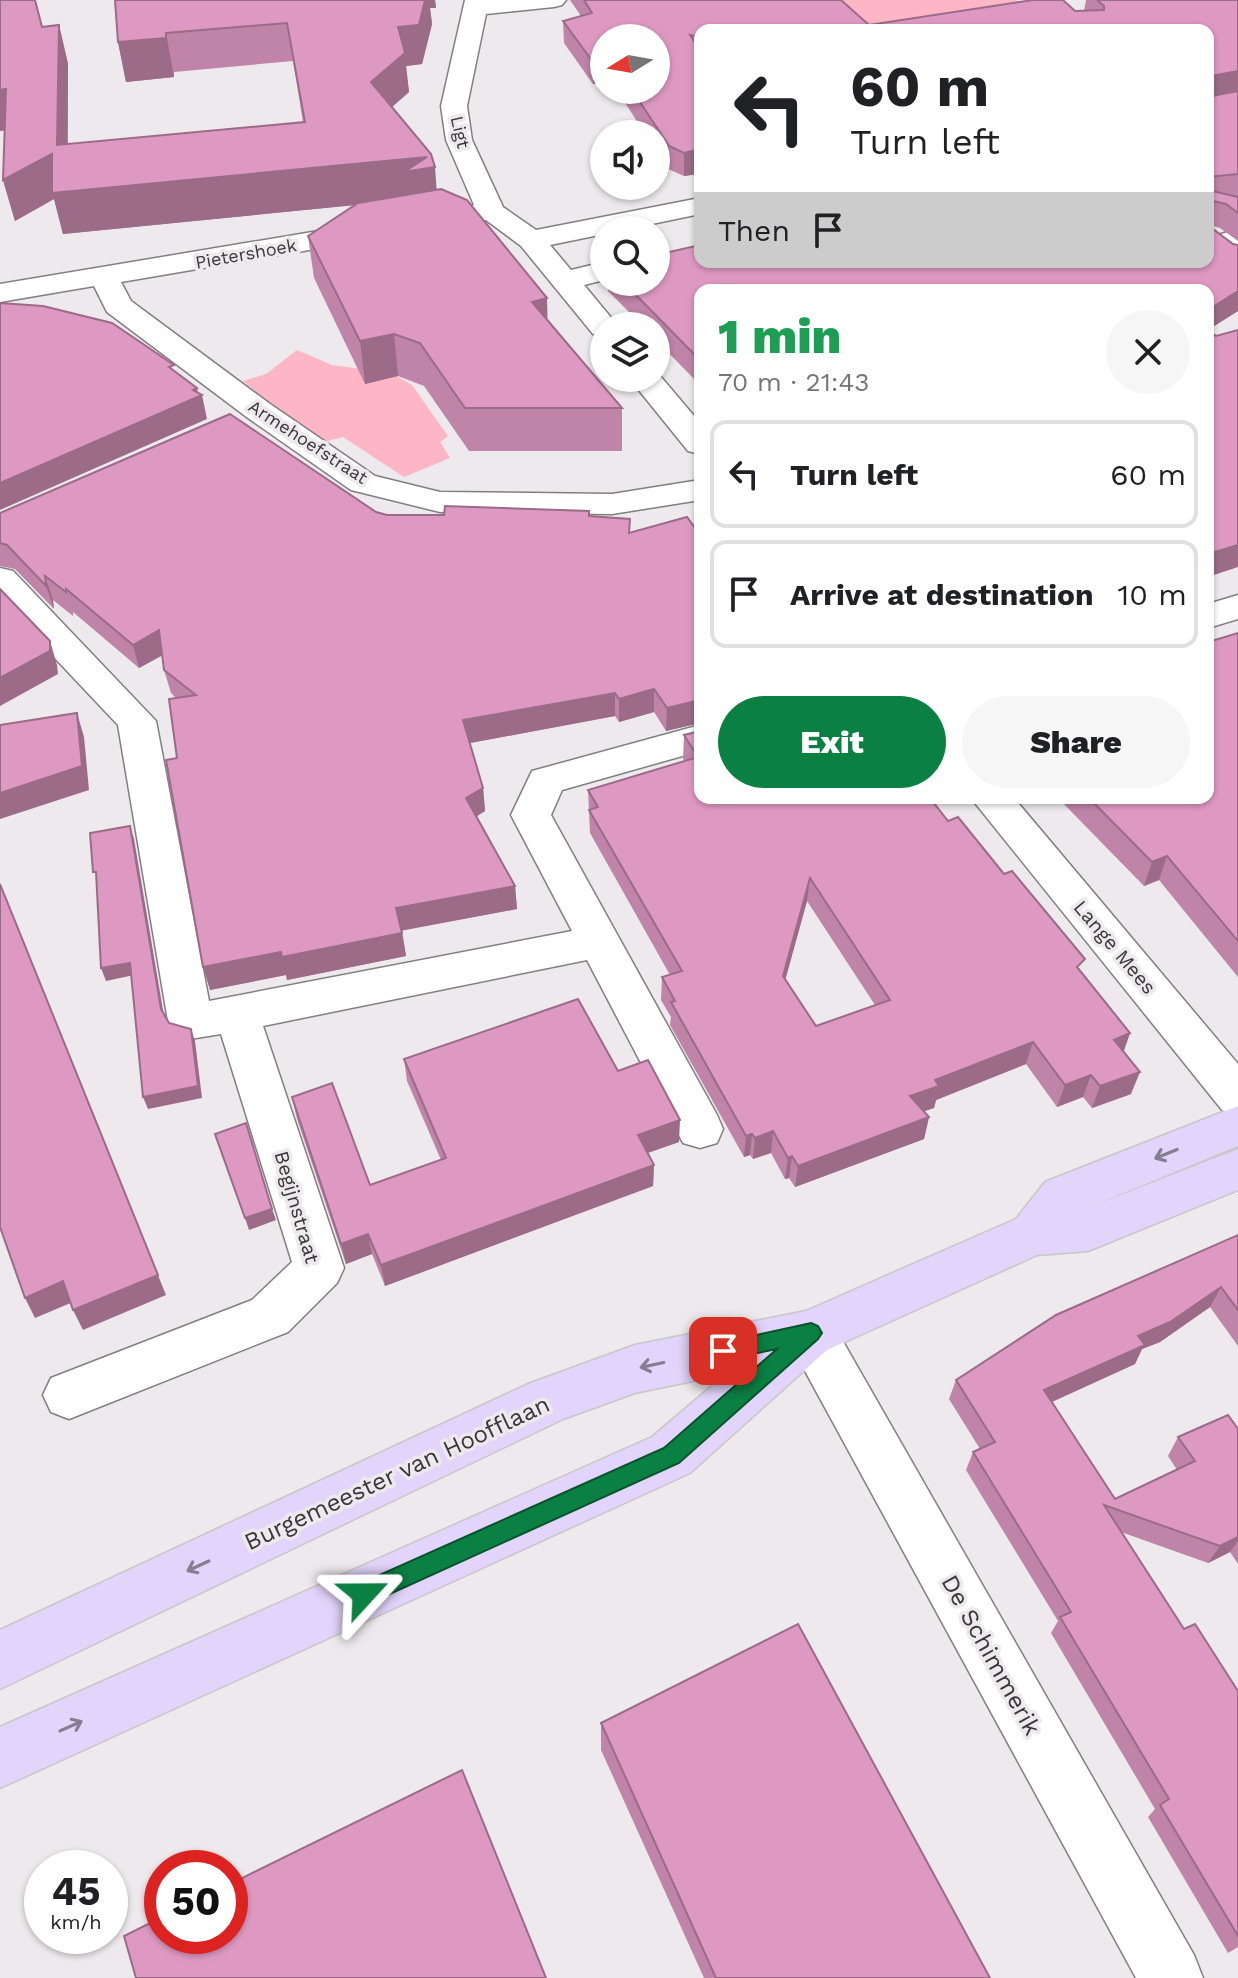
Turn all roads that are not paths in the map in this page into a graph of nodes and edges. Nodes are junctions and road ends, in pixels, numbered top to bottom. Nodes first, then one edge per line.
1 (554, 0) edge
2 (477, 4) edge
3 (694, 207) edge
4 (491, 211) junction
5 (531, 240) junction
6 (590, 274) edge
7 (105, 278) junction
8 (565, 280) junction
9 (0, 293) edge
10 (591, 312) edge
11 (657, 392) edge
12 (694, 437) edge
13 (694, 491) edge
14 (0, 579) edge
15 (1238, 607) edge
16 (1214, 614) edge
17 (694, 740) edge
18 (996, 804) edge
19 (597, 942) junction
20 (237, 1014) junction
21 (1238, 1097) edge
22 (1238, 1125) edge
23 (700, 1129) dead end
24 (1238, 1169) edge
25 (1033, 1234) junction
26 (811, 1333) junction
27 (69, 1395) dead end
28 (0, 1660) edge
29 (0, 1758) edge
30 (1171, 1978) edge

1 - 2 street
2 - 4 street, Ligt
3 - 5 street
4 - 5 street, Ligt
4 - 7 street, Pietershoek
5 - 8 street
6 - 8 street
7 - 9 street, Pietershoek
7 - 13 street, Armehoefstraat
8 - 10 street
11 - 12 street
14 - 20 street
15 - 16 street
17 - 19 street
18 - 21 street, Lange Mees
19 - 20 street
19 - 23 street
20 - 27 street, Begijnstraat
22 -> 25 main road, Burgemeester van Hoofflaan
24 - 25 main road, Burgemeester van Hoofflaan
25 - 26 main road, Burgemeester van Hoofflaan
26 -> 28 main road, Burgemeester van Hoofflaan
29 -> 26 main road, Burgemeester van Hoofflaan
26 - 30 street, De Schimmerik

